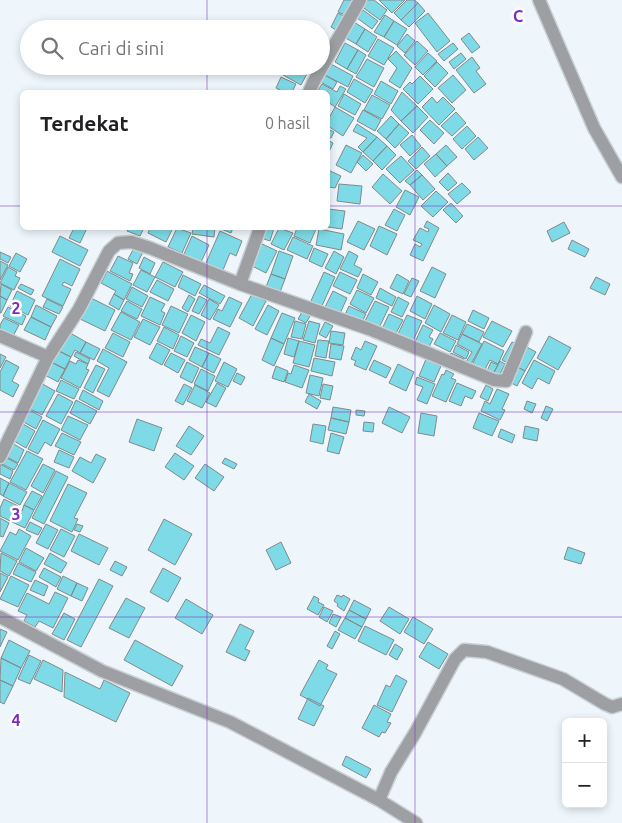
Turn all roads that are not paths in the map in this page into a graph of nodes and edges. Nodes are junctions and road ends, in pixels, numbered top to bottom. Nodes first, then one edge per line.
1 (360, 0) edge
2 (539, 0) edge
3 (330, 53) edge
4 (318, 75) edge
5 (310, 90) edge
6 (622, 177) edge
7 (259, 230) edge
8 (240, 284) junction
9 (526, 332) dead end
10 (0, 336) edge
11 (48, 357) junction
12 (0, 457) edge
13 (0, 617) edge
14 (622, 704) edge
15 (379, 800) junction
16 (416, 823) edge

1 - 3 street
2 - 6 street
4 - 5 street
7 - 8 street
8 - 9 street
8 - 11 street
10 - 11 street
11 - 12 street
13 - 15 street
14 - 15 street
15 - 16 street

